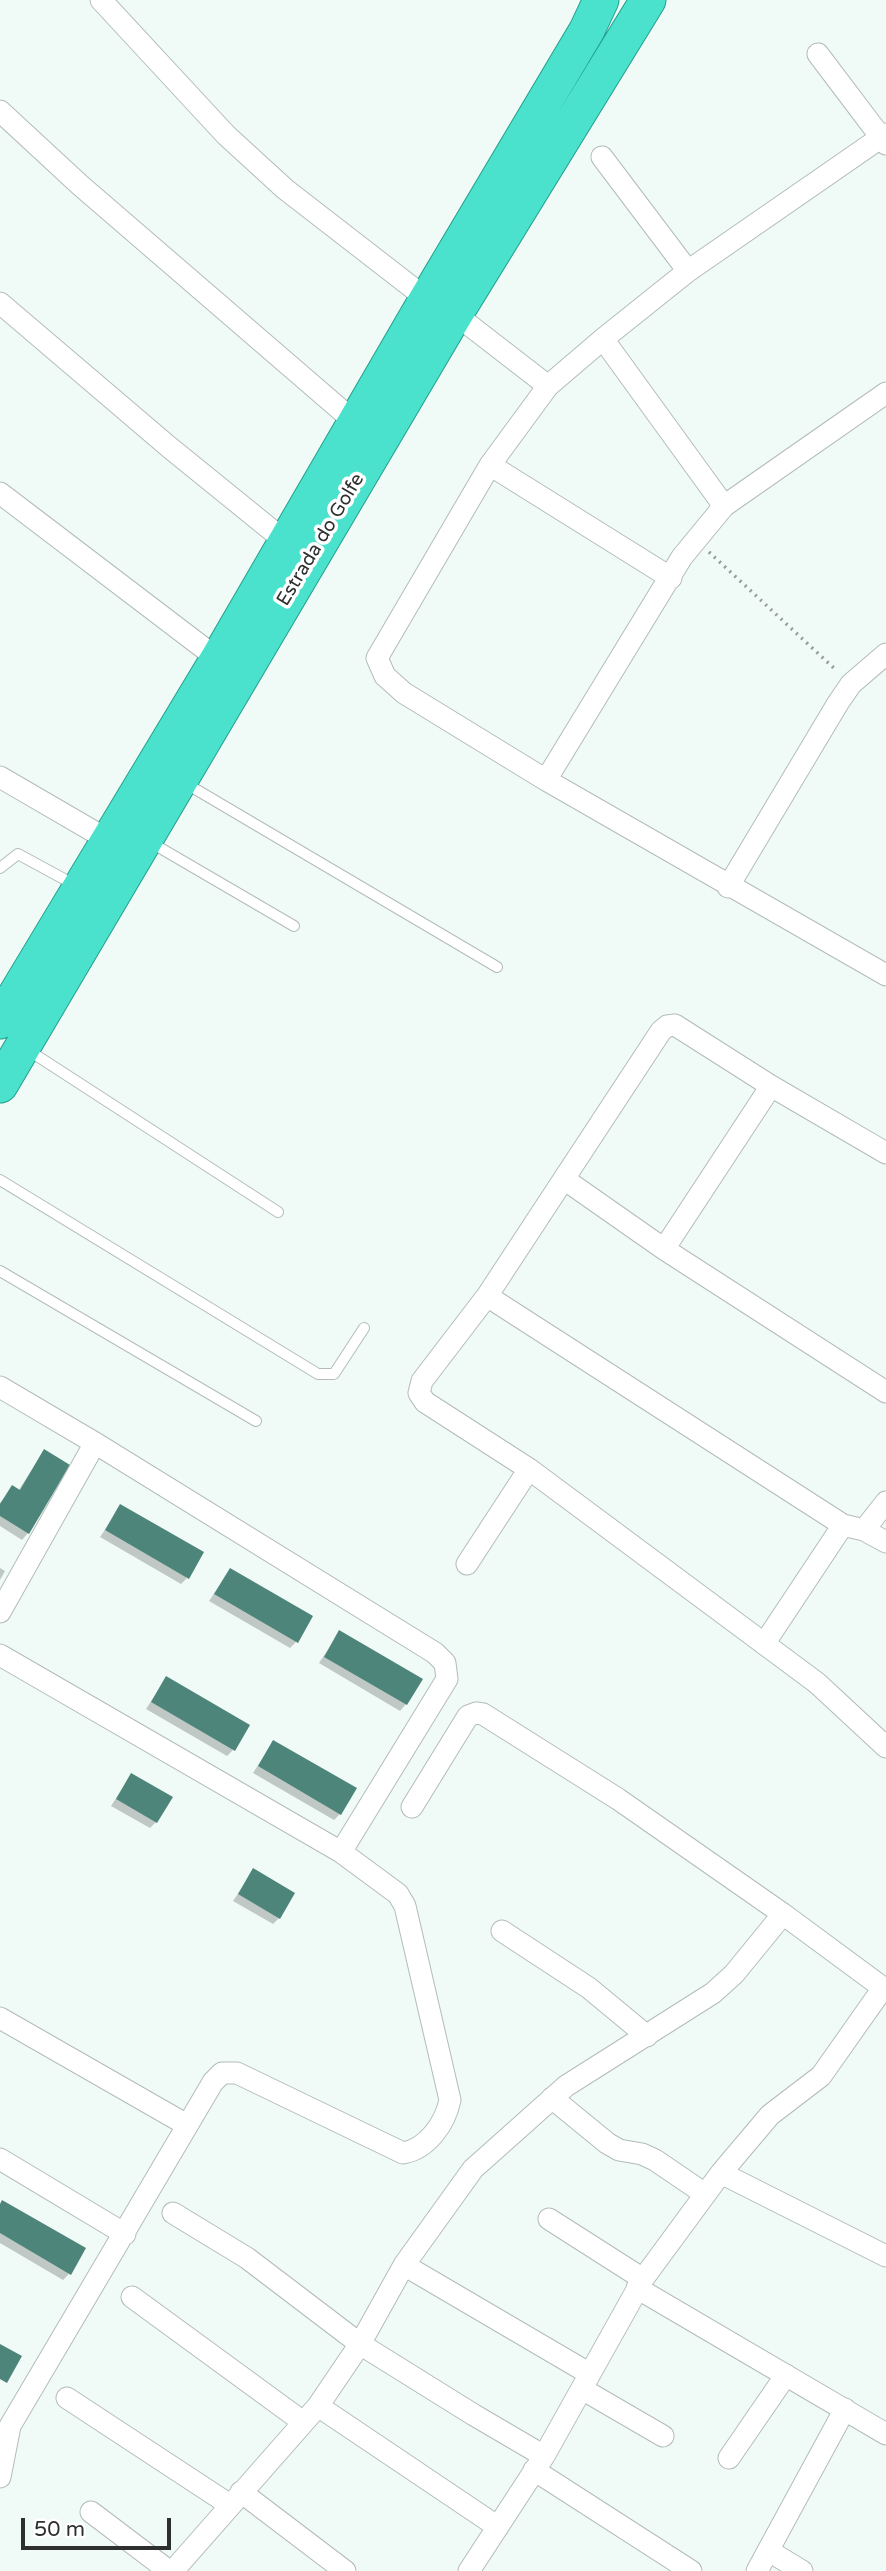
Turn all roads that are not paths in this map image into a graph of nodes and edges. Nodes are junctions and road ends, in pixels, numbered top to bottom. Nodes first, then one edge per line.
1 (101, 0) edge
2 (601, 0) edge
3 (648, 0) edge
4 (818, 54) dead end
5 (0, 111) edge
6 (884, 138) edge
7 (603, 156) dead end
8 (688, 271) junction
9 (0, 303) edge
10 (441, 307) junction
11 (603, 339) junction
12 (548, 386) junction
13 (886, 393) edge
14 (356, 423) junction
15 (490, 465) junction
16 (0, 493) edge
17 (724, 506) junction
18 (285, 541) junction
19 (671, 578) junction
20 (886, 653) edge
21 (218, 659) junction
22 (0, 777) edge
23 (179, 780) junction
24 (545, 780) junction
25 (145, 839) junction
26 (110, 841) junction
27 (0, 868) edge
28 (729, 887) junction
29 (80, 888) junction
30 (295, 926) dead end
31 (497, 967) dead end
32 (886, 975) edge
33 (7, 1021) edge
34 (0, 1085) edge
35 (771, 1086) junction
36 (886, 1153) edge
37 (564, 1179) junction
38 (0, 1180) edge
39 (278, 1212) dead end
40 (664, 1249) junction
41 (0, 1271) edge
42 (487, 1296) junction
43 (364, 1328) dead end
44 (0, 1387) edge
45 (886, 1392) edge
46 (256, 1421) dead end
47 (95, 1443) junction
48 (529, 1469) junction
49 (886, 1502) edge
50 (854, 1528) junction
51 (886, 1542) edge
52 (467, 1564) dead end
53 (0, 1612) edge
54 (764, 1644) junction
55 (0, 1655) edge
56 (886, 1747) edge
57 (412, 1807) dead end
58 (341, 1852) junction
59 (783, 1914) junction
60 (502, 1931) dead end
61 (884, 1989) edge
62 (0, 2018) edge
63 (647, 2036) junction
64 (552, 2098) junction
65 (187, 2125) junction
66 (0, 2159) edge
67 (721, 2172) junction
68 (705, 2193) junction
69 (173, 2213) dead end
70 (549, 2219) dead end
71 (125, 2234) junction
72 (886, 2256) edge
73 (404, 2266) junction
74 (640, 2283) junction
75 (132, 2297) dead end
76 (360, 2344) junction
77 (786, 2375) junction
78 (586, 2381) junction
79 (67, 2398) dead end
80 (318, 2406) junction
81 (845, 2409) junction
82 (303, 2422) junction
83 (5, 2423) edge
84 (886, 2434) edge
85 (663, 2436) dead end
86 (729, 2458) dead end
87 (539, 2463) junction
88 (0, 2477) edge
89 (236, 2498) junction
90 (91, 2512) dead end
91 (498, 2527) junction
92 (769, 2551) junction
93 (171, 2571) edge
94 (345, 2571) edge
95 (469, 2571) edge
96 (691, 2571) edge
97 (757, 2571) edge
98 (802, 2571) edge

1 - 10 street
2 - 10 highway, Estrada do Golfe
3 - 10 highway, Estrada do Golfe
4 - 6 street
5 - 14 street
6 - 8 street
7 - 8 street
8 - 11 street
9 - 18 street
10 - 12 street
10 - 14 highway, Estrada do Golfe
10 - 23 highway, Estrada do Golfe
11 - 12 street
11 - 17 street
12 - 15 street
13 - 17 street
14 - 18 highway, Estrada do Golfe
15 - 19 street
15 - 24 street
16 - 21 street
17 - 19 street
18 - 21 highway, Estrada do Golfe
19 - 24 street
20 - 28 street
21 - 26 highway, Estrada do Golfe
22 - 26 street
23 - 25 highway, Estrada do Golfe
23 - 31 lane
24 - 28 street
25 - 30 lane
25 - 33 highway, Estrada do Golfe
26 - 29 highway, Estrada do Golfe
27 - 29 lane
28 - 32 street
29 - 33 highway, Estrada do Golfe
33 - 34 highway, Estrada do Golfe
33 - 39 lane
35 - 36 street
35 - 37 street
35 - 40 street
37 - 40 street
37 - 42 street
38 - 43 lane
40 - 45 street
41 - 46 lane
42 - 48 street
42 - 50 street
44 - 47 street
47 - 53 street
47 - 58 street
48 - 52 street
48 - 54 street
49 - 50 street
50 - 51 street
50 - 54 street
54 - 56 street
55 - 58 street
57 - 59 street
58 - 65 street
59 - 61 street
59 - 63 street
60 - 63 street
61 - 67 street
62 - 65 street
63 - 64 street
64 - 68 street
64 - 73 street
65 - 71 street
66 - 71 street
67 - 68 street
67 - 72 street
68 - 74 street
69 - 76 street
70 - 74 street
71 - 83 street
73 - 76 street
73 - 78 street
74 - 77 street
74 - 78 street
75 - 82 street
76 - 80 street
76 - 87 street
77 - 81 street
77 - 86 street
78 - 85 street
78 - 87 street
79 - 89 street
80 - 82 street
80 - 91 street
81 - 84 street
81 - 92 street
82 - 89 street
83 - 88 street
87 - 91 street
87 - 96 street
89 - 93 street
89 - 94 street
90 - 93 street
91 - 95 street
92 - 97 street
92 - 98 street

